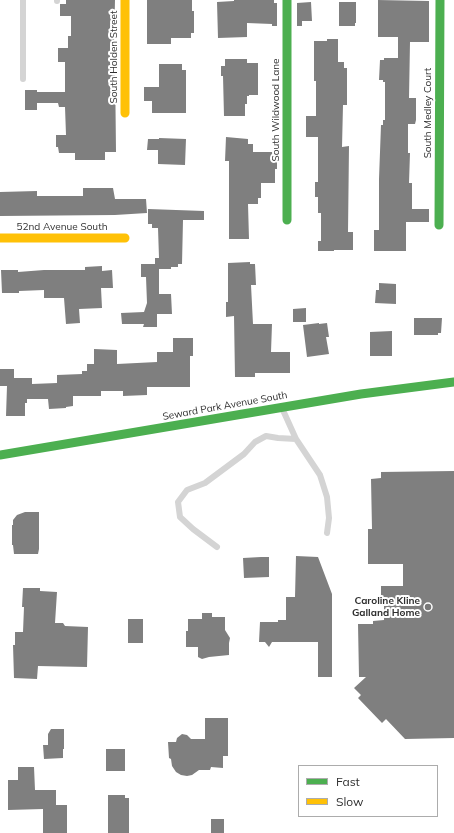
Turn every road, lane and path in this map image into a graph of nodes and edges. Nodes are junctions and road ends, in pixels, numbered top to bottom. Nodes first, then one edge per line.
1 (23, 0) edge
2 (125, 0) edge
3 (287, 0) edge
4 (440, 0) edge
5 (23, 79) dead end
6 (125, 113) dead end
7 (287, 220) dead end
8 (439, 225) dead end
9 (0, 238) edge
10 (124, 238) dead end
11 (454, 382) edge
12 (281, 407) junction
13 (296, 439) junction
14 (0, 455) edge
15 (327, 533) dead end
16 (217, 547) dead end

1 - 5 lane
2 - 6 street, South Holden Street
3 - 7 street, South Wildwood Lane
4 - 8 street, South Medley Court
9 - 10 street, 52nd Avenue South
11 - 12 street, Seward Park Avenue South
12 - 13 lane
12 - 14 street, Seward Park Avenue South
13 - 15 lane
13 - 16 lane

